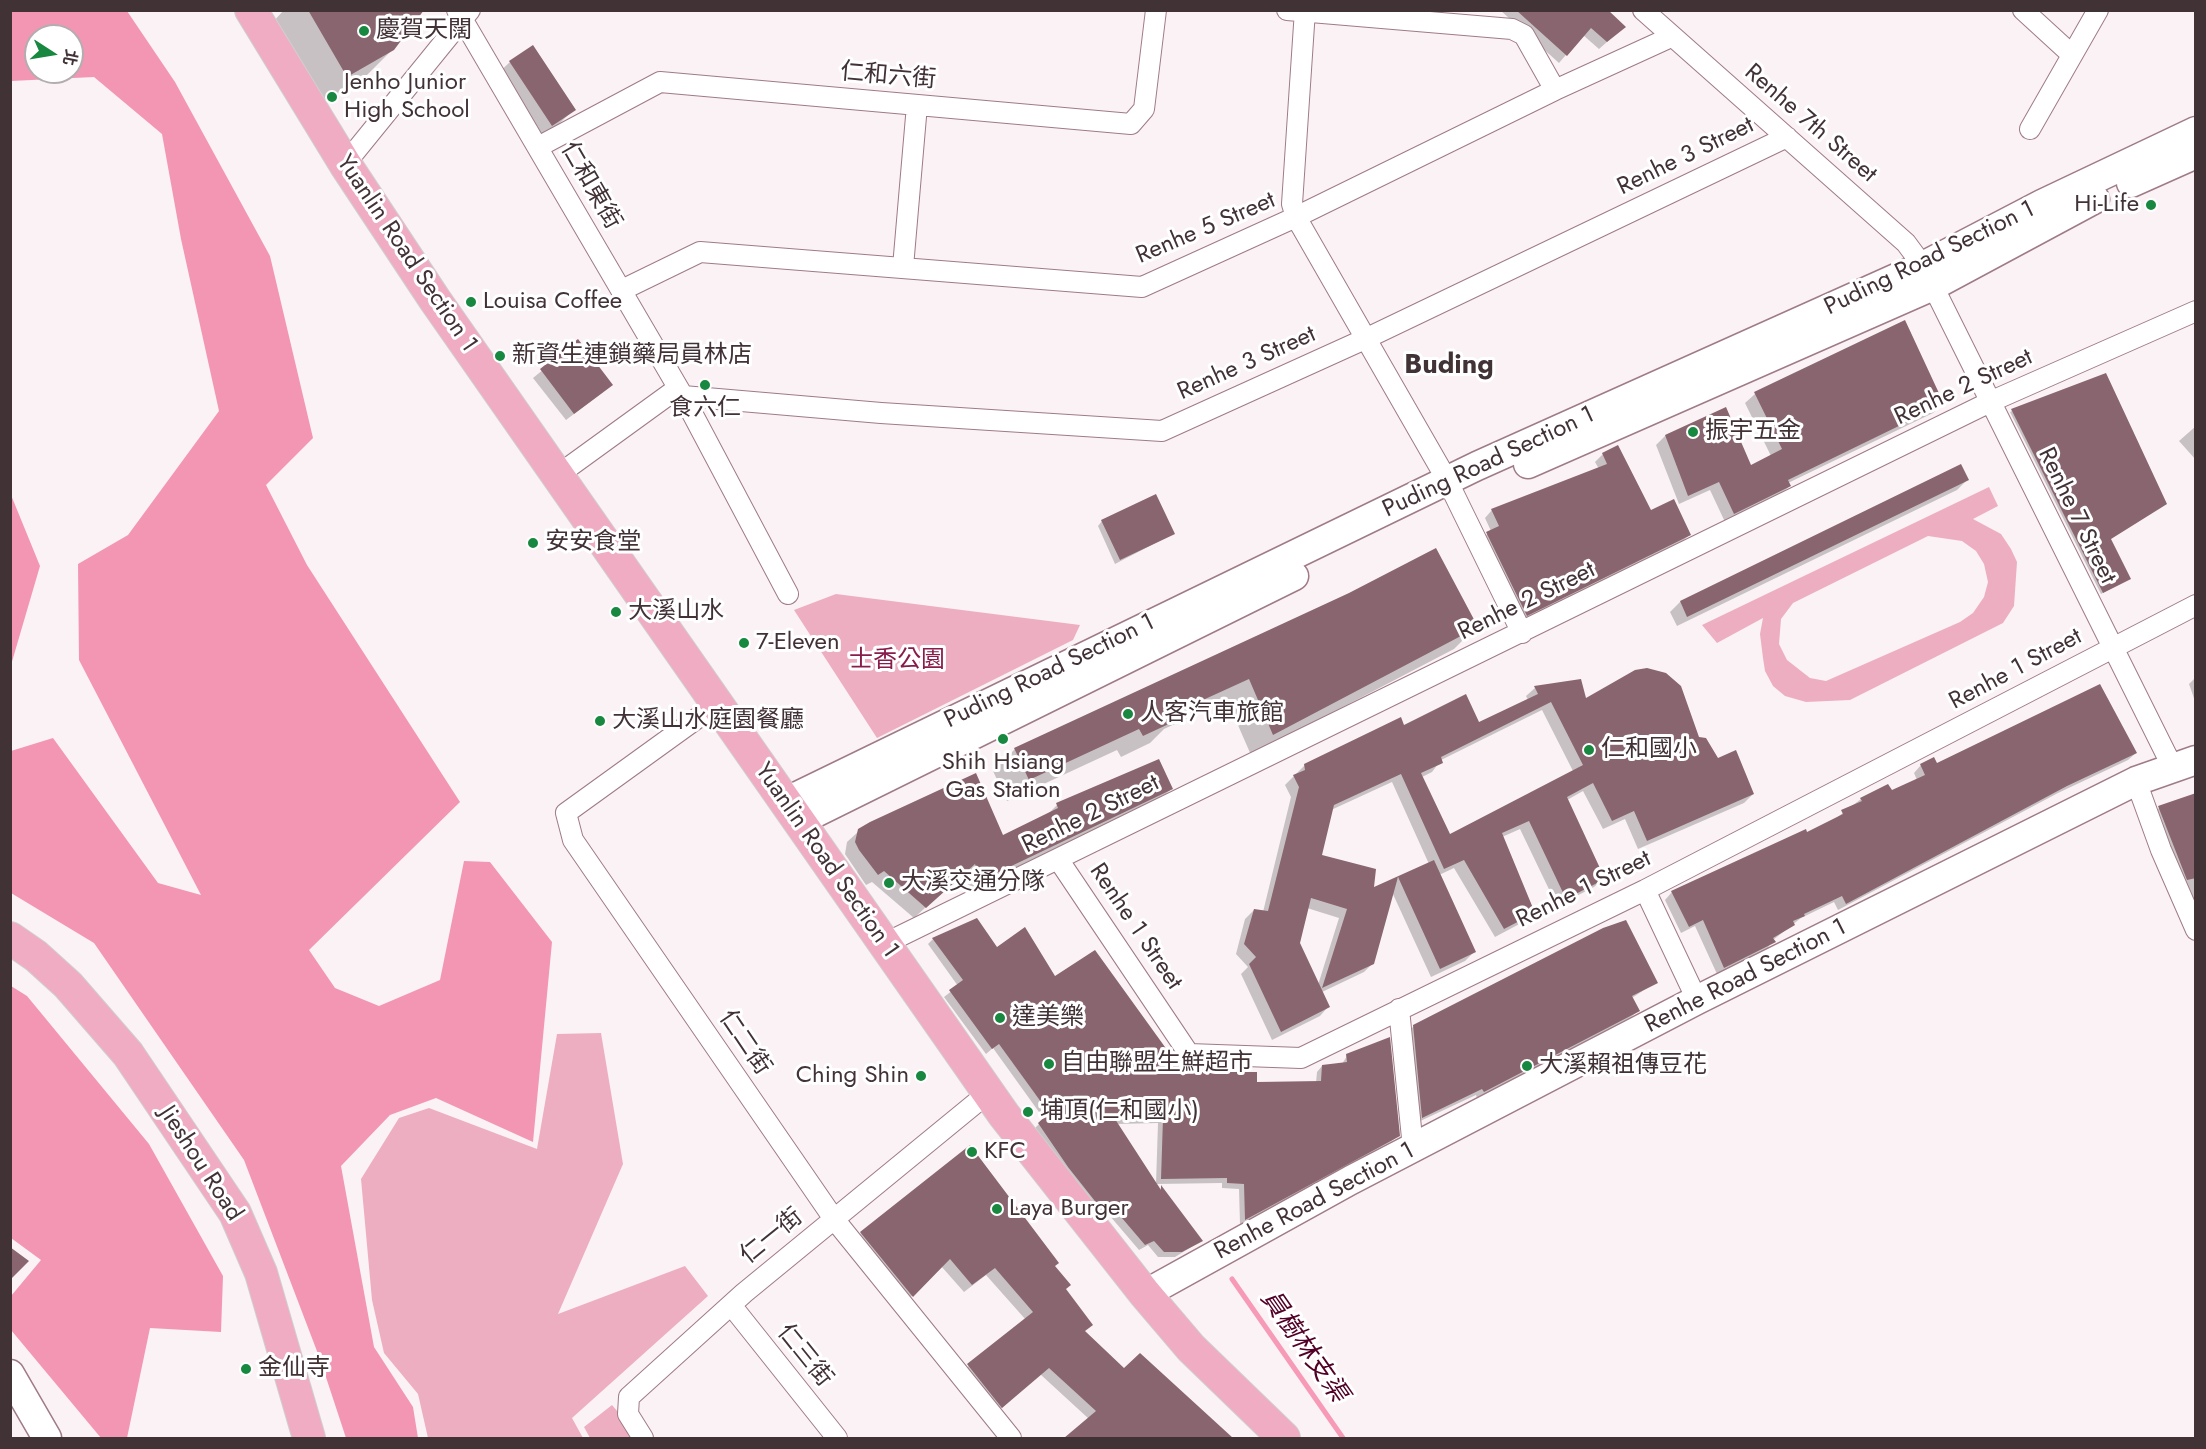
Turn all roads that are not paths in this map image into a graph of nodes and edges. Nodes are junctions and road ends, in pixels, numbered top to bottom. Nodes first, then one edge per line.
1 (250, 10) edge
2 (1156, 10) edge
3 (1643, 10) edge
4 (2023, 10) edge
5 (2098, 10) edge
6 (1299, 11) edge
7 (463, 14) edge
8 (1671, 37) junction
9 (2072, 54) junction
10 (1555, 90) junction
11 (917, 105) junction
12 (2030, 129) dead end
13 (2196, 131) edge
14 (1787, 137) junction
15 (538, 147) junction
16 (2196, 154) edge
17 (345, 164) junction
18 (1296, 218) junction
19 (903, 267) junction
20 (1928, 276) junction
21 (622, 290) junction
22 (2196, 311) edge
23 (1365, 339) junction
24 (681, 392) junction
25 (1992, 401) junction
26 (558, 475) junction
27 (1451, 489) junction
28 (788, 594) dead end
29 (2196, 605) edge
30 (1522, 633) junction
31 (2113, 649) junction
32 (717, 704) junction
33 (2184, 764) edge
34 (2136, 781) junction
35 (792, 812) junction
36 (1058, 859) junction
37 (1645, 890) junction
38 (2196, 930) edge
39 (10, 938) edge
40 (884, 944) junction
41 (10, 958) edge
42 (1697, 1000) junction
43 (1398, 1009) junction
44 (988, 1093) junction
45 (1413, 1148) junction
46 (834, 1219) junction
47 (1145, 1294) junction
48 (731, 1305) junction
49 (10, 1374) edge
50 (47, 1438) edge
51 (290, 1438) edge
52 (309, 1438) edge
53 (643, 1438) edge
54 (837, 1438) edge
55 (1011, 1438) edge
56 (1284, 1438) edge

1 - 17 main road, Yuanlin Road Section 1
2 - 11 street, 仁和六街
3 - 8 street, Renhe 7th Street
4 - 9 street
5 - 9 street
6 - 10 street
6 - 18 street
7 - 15 street, 仁和東街
7 - 17 street
8 - 10 street, Renhe 5 Street
8 - 14 street, Renhe 7th Street
9 - 12 street
10 - 18 street, Renhe 5 Street
11 - 15 street, 仁和六街
11 - 19 street
13 - 20 street, Puding Road Section 1
14 - 20 street, Renhe 7th Street
14 - 23 street, Renhe 3 Street
15 - 21 street, 仁和東街
16 - 20 street, Puding Road Section 1
17 - 26 main road, Yuanlin Road Section 1
18 - 19 street, Renhe 5 Street
18 - 23 street
19 - 21 street, Renhe 5 Street
20 - 25 street, Renhe 7 Street
20 - 27 street, Puding Road Section 1
21 - 24 street, 仁和東街
22 - 25 street, Renhe 2 Street
23 - 24 street, Renhe 3 Street
23 - 27 street
24 - 26 street
24 - 28 street, 仁和東街
25 - 30 street, Renhe 2 Street
25 - 31 street, Renhe 7 Street
26 - 32 main road, Yuanlin Road Section 1
27 - 30 street
27 - 35 street, Puding Road Section 1
29 - 31 street, Renhe 1 Street
30 - 36 street, Renhe 2 Street
31 - 33 street, Renhe 7 Street
31 - 37 street, Renhe 1 Street
32 - 35 main road, Yuanlin Road Section 1
32 - 46 street, 仁二街
33 - 34 street, Renhe Road Section 1
34 - 38 street
34 - 42 street, Renhe Road Section 1
35 - 40 main road, Yuanlin Road Section 1
36 - 40 street, Renhe 2 Street
36 - 43 street, Renhe 1 Street
37 - 42 street
37 - 43 street, Renhe 1 Street
39 - 52 main road, Jieshou Road
40 - 44 main road, Yuanlin Road Section 1
41 - 51 main road, Jieshou Road
42 - 45 street, Renhe Road Section 1
43 - 45 street
44 - 46 street, 仁一街
44 - 47 main road, Yuanlin Road Section 1
45 - 47 street, Renhe Road Section 1
46 - 48 street, 仁一街
46 - 55 street, 仁二街
47 - 56 main road, Yuanlin Road Section 1
48 - 53 street, 仁一街
48 - 54 street, 仁三街
49 - 50 street

